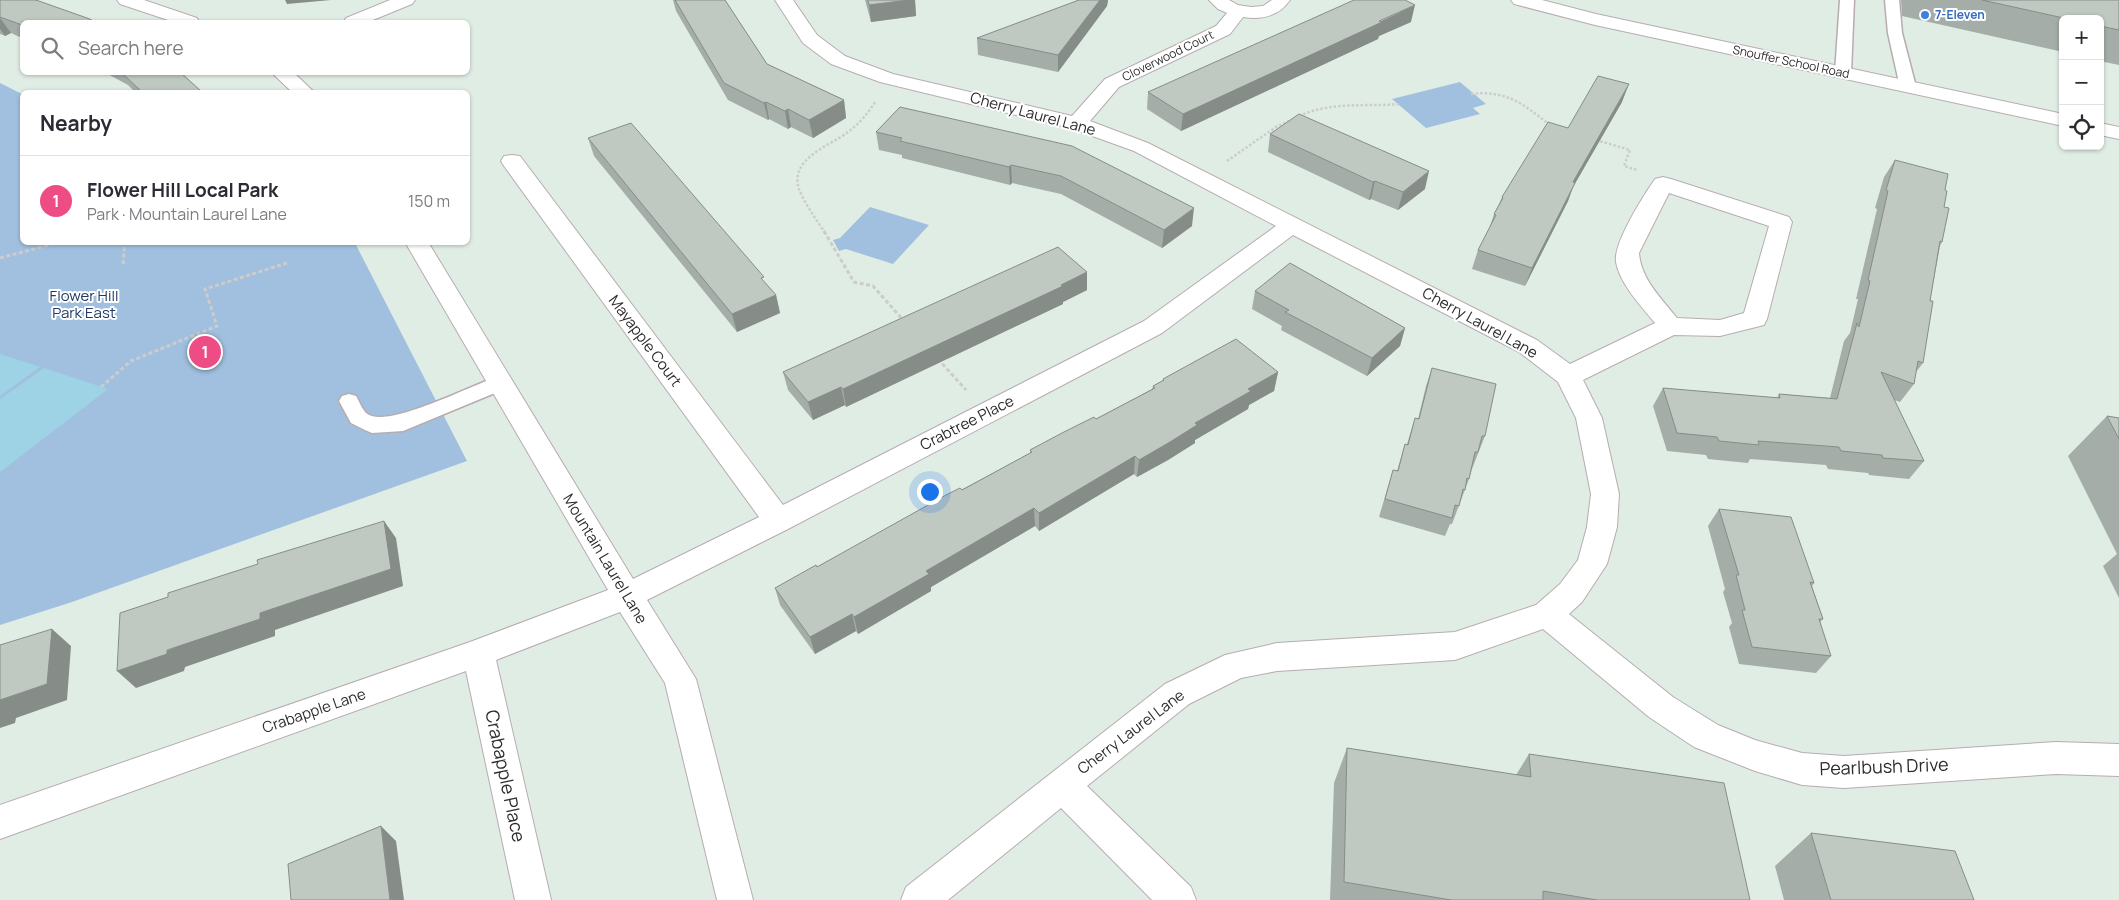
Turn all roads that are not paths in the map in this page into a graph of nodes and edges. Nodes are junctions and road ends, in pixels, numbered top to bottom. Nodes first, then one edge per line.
1 (126, 0) edge
2 (406, 0) edge
3 (784, 0) edge
4 (1218, 0) edge
5 (1281, 0) edge
6 (1847, 0) edge
7 (1892, 0) edge
8 (1527, 1) edge
9 (1239, 11) junction
10 (184, 20) edge
11 (358, 20) edge
12 (1843, 73) junction
13 (284, 75) edge
14 (1908, 87) junction
15 (302, 90) edge
16 (2059, 119) edge
17 (1078, 122) junction
18 (2104, 130) edge
19 (2119, 133) edge
20 (512, 161) dead end
21 (1293, 224) junction
22 (418, 245) edge
23 (1670, 326) junction
24 (1568, 376) junction
25 (500, 383) junction
26 (349, 401) dead end
27 (778, 521) junction
28 (627, 596) junction
29 (1547, 614) junction
30 (478, 653) junction
31 (2119, 760) edge
32 (1062, 785) junction
33 (0, 822) edge
34 (533, 900) edge
35 (735, 900) edge
36 (919, 900) edge
37 (1178, 900) edge

1 - 10 street
2 - 11 street
3 - 17 street, Cherry Laurel Lane
4 - 9 street
5 - 9 street
6 - 12 lane
7 - 14 lane
8 - 12 street, Snouffer School Road
9 - 17 street, Cloverwood Court
12 - 14 street, Snouffer School Road
13 - 15 street
14 - 16 street, Snouffer School Road
17 - 21 street, Cherry Laurel Lane
18 - 19 street
20 - 27 street, Mayapple Court
21 - 24 street, Cherry Laurel Lane
21 - 27 street, Crabtree Place
22 - 25 street, Mountain Laurel Lane
23 - 23 street
23 - 24 street
24 - 29 street, Cherry Laurel Lane
25 - 26 lane
25 - 28 street, Mountain Laurel Lane
27 - 28 street, Crabtree Place
28 - 30 street, Crabapple Lane
28 - 35 street, Mountain Laurel Lane
29 - 31 street, Pearlbush Drive
29 - 32 street, Cherry Laurel Lane
30 - 33 street, Crabapple Lane
30 - 34 street, Crabapple Place
32 - 36 street, Cherry Laurel Lane
32 - 37 street

